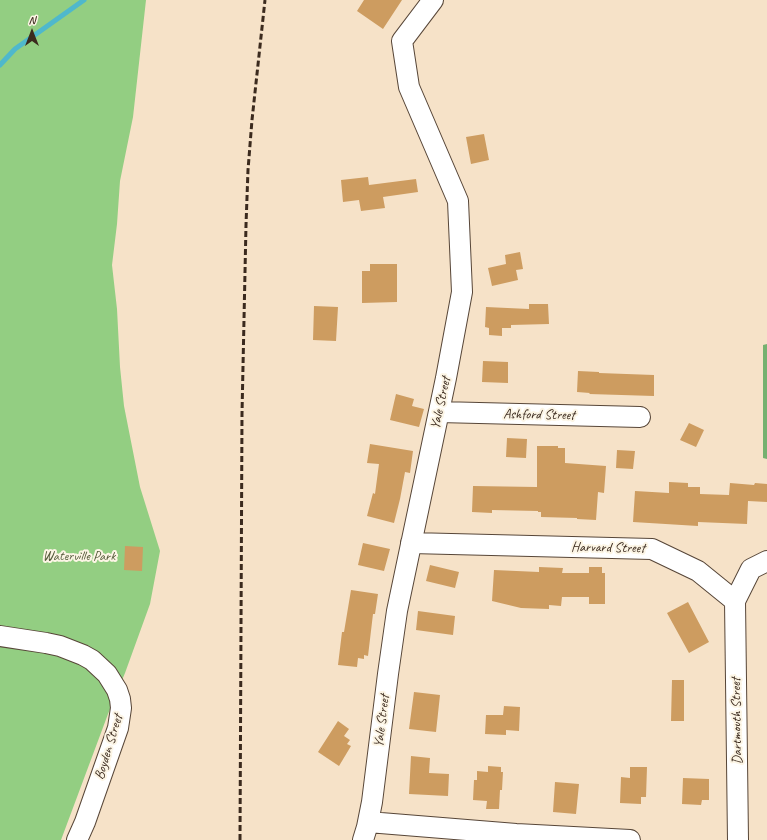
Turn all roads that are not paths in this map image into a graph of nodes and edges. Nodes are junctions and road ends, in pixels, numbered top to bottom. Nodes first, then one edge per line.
1 (433, 0) edge
2 (439, 412) junction
3 (640, 417) dead end
4 (411, 543) junction
5 (767, 561) edge
6 (735, 601) junction
7 (0, 636) edge
8 (365, 831) edge
9 (516, 837) edge
10 (77, 840) edge
11 (630, 840) edge
12 (738, 840) edge

1 - 2 street, Yale Street
2 - 3 street, Ashford Street
2 - 4 street, Yale Street
4 - 6 street, Harvard Street
4 - 8 street, Yale Street
5 - 6 street
6 - 12 street, Dartmouth Street
7 - 10 street, Boyden Street
8 - 9 street
9 - 11 street

